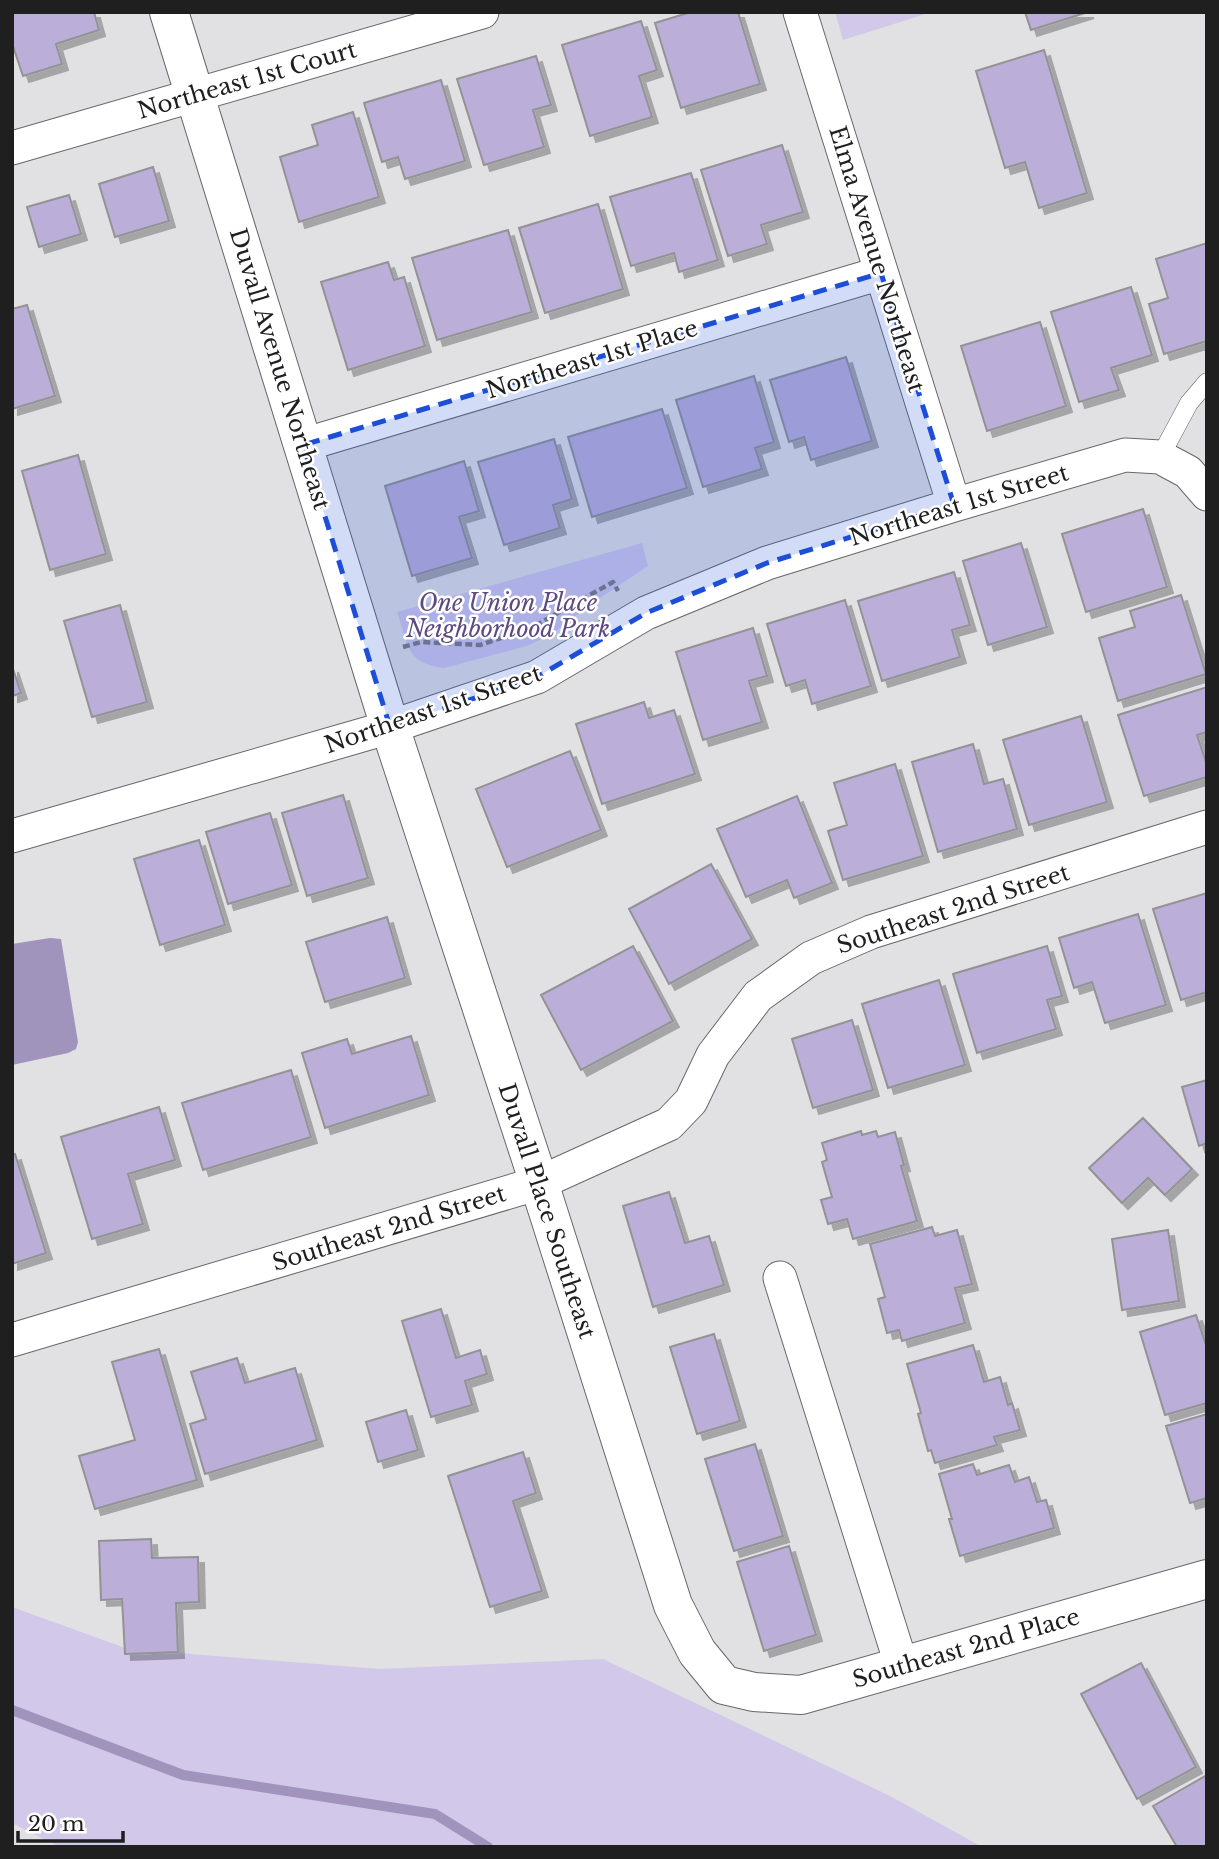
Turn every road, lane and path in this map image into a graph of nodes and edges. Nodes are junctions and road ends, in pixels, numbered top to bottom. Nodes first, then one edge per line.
1 (169, 12) edge
2 (482, 12) edge
3 (800, 12) edge
4 (196, 96) junction
5 (12, 148) edge
6 (881, 273) junction
7 (1207, 382) edge
8 (303, 445) junction
9 (1160, 457) junction
10 (1207, 494) edge
11 (954, 505) junction
12 (635, 620) junction
13 (369, 657) junction
14 (390, 727) junction
15 (1207, 827) edge
16 (12, 836) edge
17 (539, 1183) junction
18 (780, 1278) dead end
19 (12, 1340) edge
20 (1203, 1588) edge
21 (902, 1667) junction
22 (724, 1685) joint

1 - 4 street, Duvall Avenue Northeast
2 - 4 street, Northeast 1st Court
3 - 6 street, Elma Avenue Northeast
4 - 5 street, Northeast 1st Court
4 - 8 street, Duvall Avenue Northeast
6 - 8 street, Northeast 1st Place
6 - 11 street, Elma Avenue Northeast
7 - 9 lane
8 - 13 street, Duvall Avenue Northeast
9 - 10 street
9 - 11 street, Northeast 1st Street
11 - 12 street, Northeast 1st Street
12 - 13 path
12 - 14 street, Northeast 1st Street
13 - 14 street, Duvall Avenue Northeast
14 - 16 street, Northeast 1st Street
14 - 17 street, Duvall Place Southeast
15 - 17 street, Southeast 2nd Street
17 - 19 street, Southeast 2nd Street
17 - 22 street, Duvall Place Southeast
18 - 21 street
20 - 21 street, Southeast 2nd Place
21 - 22 street, Southeast 2nd Place

